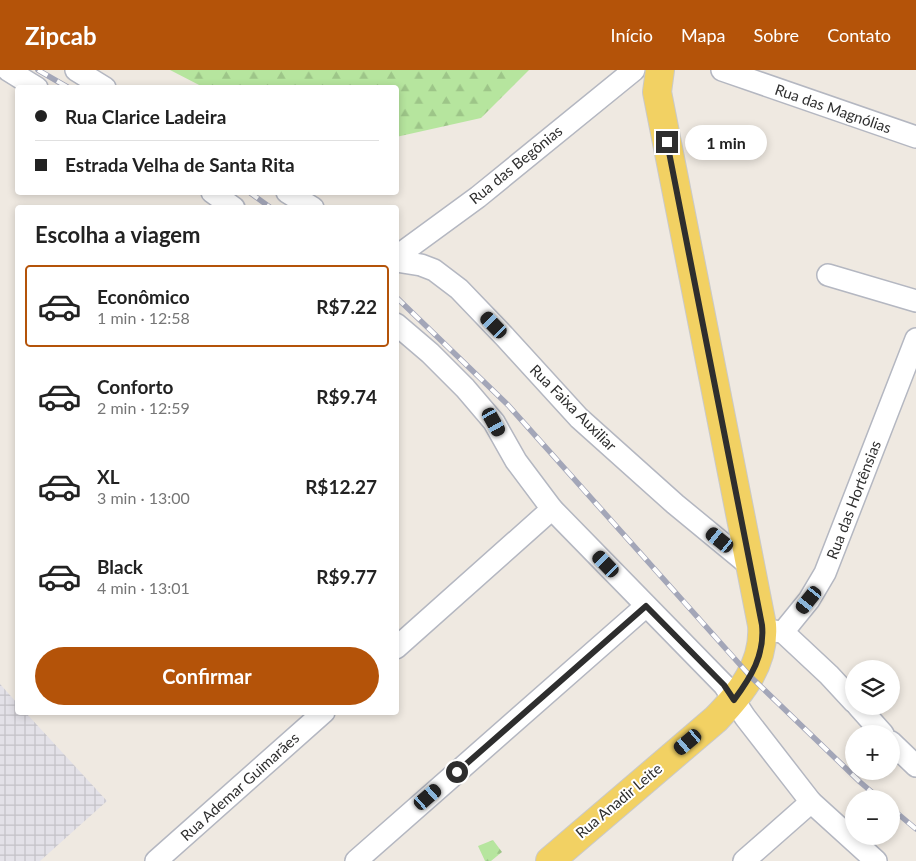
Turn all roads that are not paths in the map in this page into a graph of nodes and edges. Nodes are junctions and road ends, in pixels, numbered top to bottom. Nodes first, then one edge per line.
1 (8, 70) edge
2 (76, 70) edge
3 (634, 70) edge
4 (660, 70) edge
5 (722, 70) edge
6 (32, 85) edge
7 (100, 85) edge
8 (916, 137) edge
9 (216, 195) edge
10 (292, 195) edge
11 (230, 205) edge
12 (308, 205) edge
13 (399, 257) edge
14 (399, 260) edge
15 (828, 275) dead end
16 (916, 301) edge
17 (399, 327) edge
18 (916, 339) edge
19 (552, 510) junction
20 (749, 565) junction
21 (646, 606) junction
22 (773, 631) junction
23 (399, 645) edge
24 (845, 692) edge
25 (734, 700) junction
26 (321, 715) edge
27 (866, 715) edge
28 (875, 725) edge
29 (900, 751) edge
30 (916, 766) edge
31 (811, 802) junction
32 (156, 861) edge
33 (356, 861) edge
34 (550, 861) edge
35 (744, 861) edge
36 (876, 861) edge

1 - 6 street
2 - 7 street
3 - 13 street, Rua das Begônias
4 - 20 main road, Rua Anadir Leite
5 - 8 street, Rua das Magnólias
9 - 11 street
10 - 12 street
14 - 20 street, Rua Faixa Auxiliar
15 - 16 street
17 - 19 street
18 - 22 street, Rua das Hortênsias
19 - 21 street
19 - 23 street
20 - 22 main road, Rua Anadir Leite
21 - 25 street
21 - 33 street
22 - 24 street
22 - 25 main road, Rua Anadir Leite
25 - 31 street
25 - 34 main road, Rua Anadir Leite
26 - 32 street, Rua Ademar Guimarães
27 - 28 street
29 - 30 street
31 - 35 street
31 - 36 street

